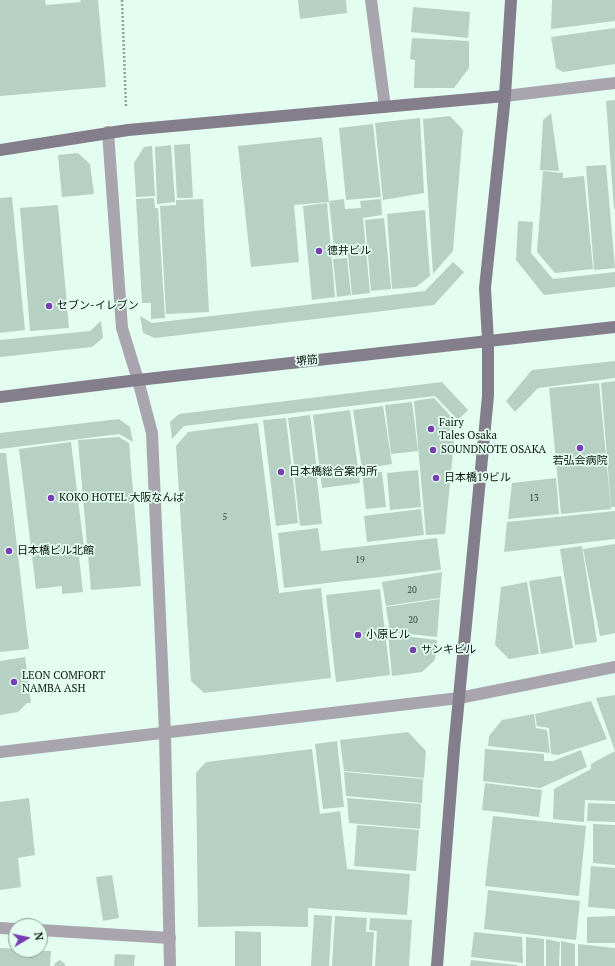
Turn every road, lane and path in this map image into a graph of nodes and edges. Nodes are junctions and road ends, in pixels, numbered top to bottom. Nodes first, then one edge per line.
1 (122, 0) edge
2 (371, 0) edge
3 (511, 0) edge
4 (615, 83) edge
5 (505, 96) junction
6 (385, 106) junction
7 (128, 130) junction
8 (108, 132) junction
9 (0, 150) edge
10 (615, 327) edge
11 (488, 341) junction
12 (138, 380) junction
13 (0, 397) edge
14 (615, 667) edge
15 (459, 698) junction
16 (165, 733) junction
17 (0, 752) edge
18 (48, 930) edge
19 (170, 938) junction
20 (170, 966) edge
21 (437, 966) edge

1 - 7 path
2 - 6 street
3 - 5 street
4 - 5 street
5 - 6 street
5 - 11 street
6 - 7 street
7 - 8 street
8 - 9 street
8 - 12 street
10 - 11 street, 堺筋
11 - 12 street, 堺筋
11 - 15 street
12 - 13 street, 堺筋
12 - 16 street
14 - 15 street
15 - 16 street
15 - 21 street
16 - 17 street
16 - 19 street
18 - 19 street
19 - 20 street

